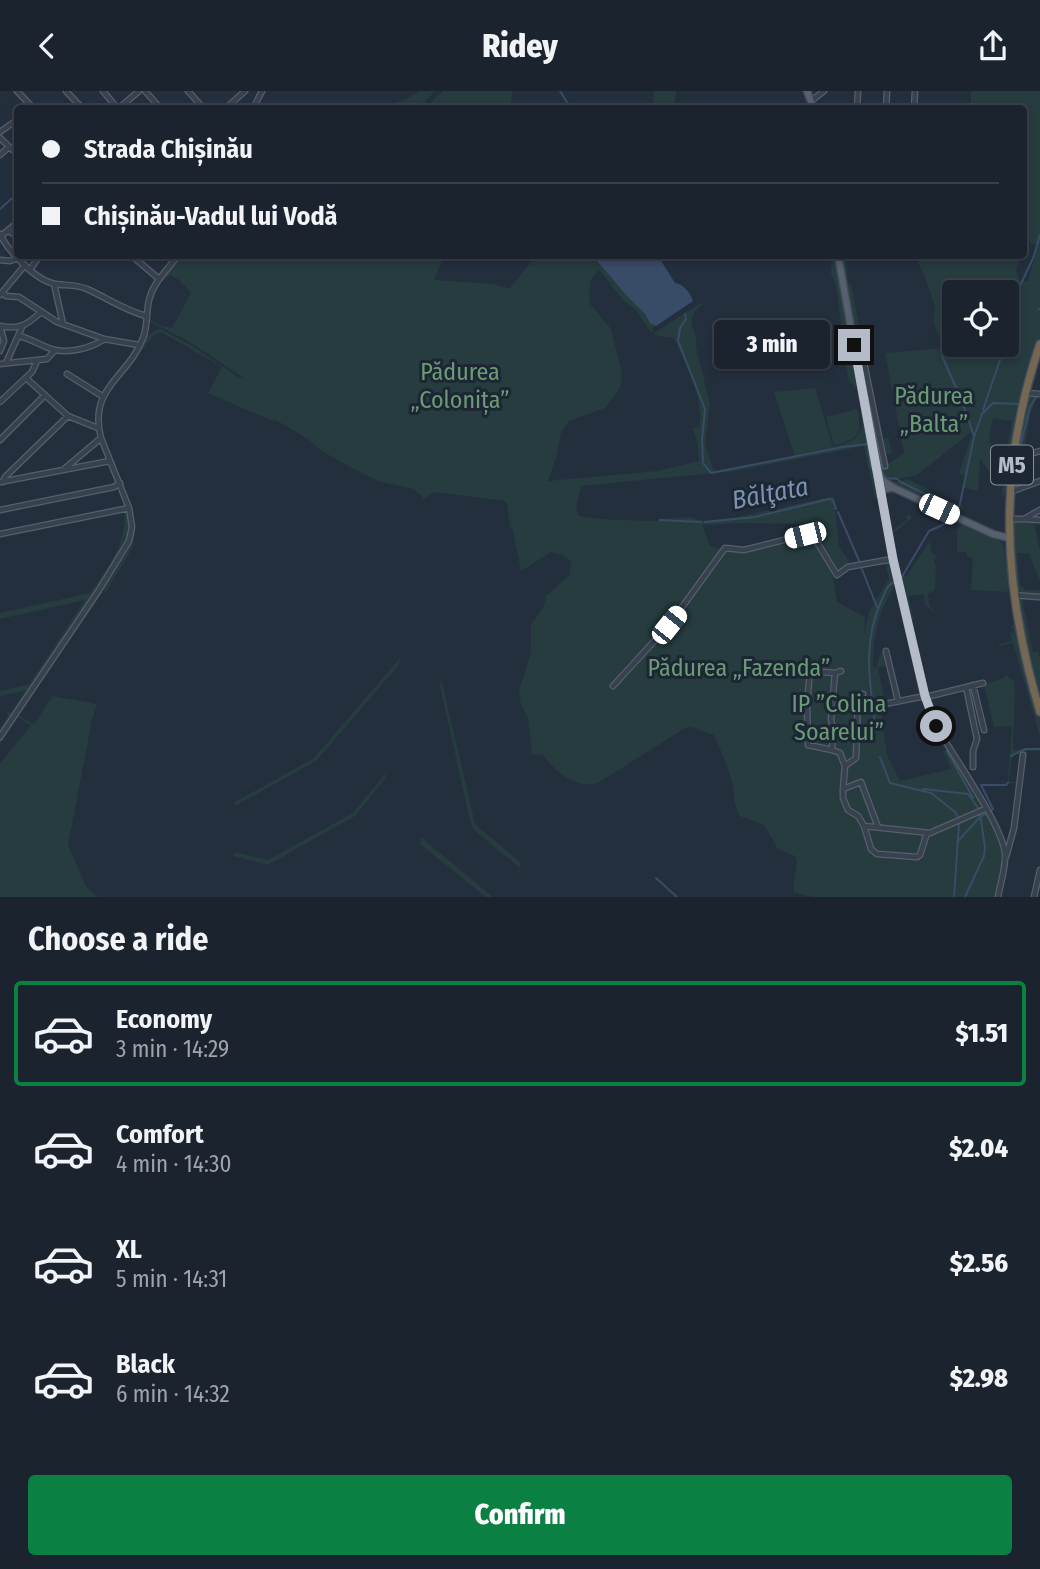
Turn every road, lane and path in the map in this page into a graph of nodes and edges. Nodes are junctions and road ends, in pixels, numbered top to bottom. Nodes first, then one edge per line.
1 (17, 91) edge
2 (66, 91) edge
3 (103, 91) edge
4 (139, 91) edge
5 (145, 91) edge
6 (188, 91) edge
7 (230, 91) edge
8 (245, 91) edge
9 (807, 91) edge
10 (824, 91) edge
11 (237, 98) junction
12 (811, 101) junction
13 (30, 105) edge
14 (79, 105) edge
15 (115, 105) edge
16 (122, 105) edge
17 (157, 105) edge
18 (200, 105) edge
19 (229, 105) edge
20 (812, 105) edge
21 (0, 138) edge
22 (9, 147) junction
23 (14, 151) edge
24 (0, 155) edge
25 (14, 226) edge
26 (9, 231) junction
27 (14, 234) edge
28 (1, 235) edge
29 (14, 253) edge
30 (19, 259) edge
31 (36, 259) edge
32 (136, 259) edge
33 (175, 259) edge
34 (839, 259) edge
35 (25, 265) junction
36 (30, 270) junction
37 (159, 279) junction
38 (54, 284) junction
39 (1, 294) edge
40 (42, 312) junction
41 (146, 316) junction
42 (63, 324) junction
43 (22, 327) junction
44 (1, 329) edge
45 (19, 336) junction
46 (104, 339) junction
47 (1040, 344) edge
48 (139, 345) junction
49 (55, 350) junction
50 (0, 351) edge
51 (862, 353) dead end
52 (37, 361) junction
53 (3, 363) edge
54 (66, 374) dead end
55 (26, 378) junction
56 (1025, 393) junction
57 (1040, 394) edge
58 (45, 395) junction
59 (102, 396) junction
60 (0, 403) edge
61 (68, 416) junction
62 (98, 428) junction
63 (101, 438) junction
64 (0, 440) edge
65 (1040, 451) edge
66 (1013, 459) junction
67 (110, 461) junction
68 (885, 466) dead end
69 (62, 471) junction
70 (878, 473) junction
71 (1040, 481) edge
72 (1, 482) edge
73 (120, 483) junction
74 (894, 488) junction
75 (1009, 492) junction
76 (881, 495) junction
77 (129, 508) junction
78 (0, 510) edge
79 (1040, 510) edge
80 (1008, 519) junction
81 (1024, 519) junction
82 (1040, 520) edge
83 (0, 534) edge
84 (1009, 538) junction
85 (893, 559) junction
86 (1013, 595) junction
87 (1040, 597) edge
88 (886, 651) dead end
89 (984, 683) dead end
90 (973, 685) junction
91 (613, 686) dead end
92 (965, 687) junction
93 (863, 694) dead end
94 (926, 696) junction
95 (898, 701) junction
96 (1039, 703) edge
97 (874, 706) dead end
98 (1040, 712) edge
99 (984, 730) dead end
100 (0, 737) edge
101 (832, 750) junction
102 (1023, 755) dead end
103 (845, 766) junction
104 (973, 767) dead end
105 (843, 789) junction
106 (985, 809) junction
107 (864, 826) junction
108 (878, 827) junction
109 (928, 833) junction
110 (1005, 858) junction
111 (1040, 870) edge
112 (998, 897) edge
113 (1034, 897) edge

1 - 13 street
2 - 14 street
3 - 15 street
4 - 16 street
5 - 17 street
6 - 18 street
7 - 11 street
8 - 11 street
9 - 12 main road
10 - 12 street
11 - 19 street
12 - 20 main road
21 - 22 street
22 - 23 street
22 - 24 street
25 - 26 street
26 - 27 street
26 - 28 street
28 - 29 street
30 - 35 street
31 - 36 street
32 - 37 street
33 - 37 street
34 - 70 main road
35 - 36 street
35 - 39 street
36 - 38 street
37 - 41 street
38 - 41 street
38 - 42 street
39 - 40 street
40 - 42 street
40 - 43 street
41 - 48 street
42 - 46 street
43 - 44 street
43 - 45 street
44 - 50 street
45 - 49 street
45 - 53 street
46 - 48 street
46 - 49 street
47 - 56 highway, M5
48 - 59 street
49 - 52 street
51 - 68 street
52 - 53 street
52 - 55 street
54 - 59 street
55 - 58 street
55 - 60 street
56 - 57 street
56 - 66 highway, M5
58 - 61 street
58 - 64 street
59 - 62 street
61 - 62 street
61 - 72 street
62 - 63 street
63 - 67 street
63 - 69 street
65 - 66 street
66 - 75 highway, M5
67 - 69 street
67 - 73 street
69 - 72 street
70 - 74 main road
70 - 76 street
71 - 75 street
73 - 77 street
73 - 78 street
74 - 76 main road
74 - 84 main road
75 - 80 highway, M5
76 - 85 street
77 - 83 street
77 - 100 street
79 - 81 street
80 - 81 street
80 - 84 highway, M5
81 - 82 street
84 - 86 highway, M5
85 - 91 street
85 - 94 street
86 - 87 street
86 - 96 highway, M5
88 - 95 street
89 - 90 street
90 - 92 street
90 - 99 street
92 - 94 street
92 - 104 street
93 - 103 street
94 - 95 street
94 - 106 street
95 - 97 street
96 - 98 highway, M5
101 - 101 street
101 - 103 street
102 - 110 street
103 - 105 street
105 - 107 street
105 - 108 street
106 - 109 street
106 - 110 street
107 - 108 street
107 - 109 street
108 - 109 street
110 - 112 street
111 - 113 street

